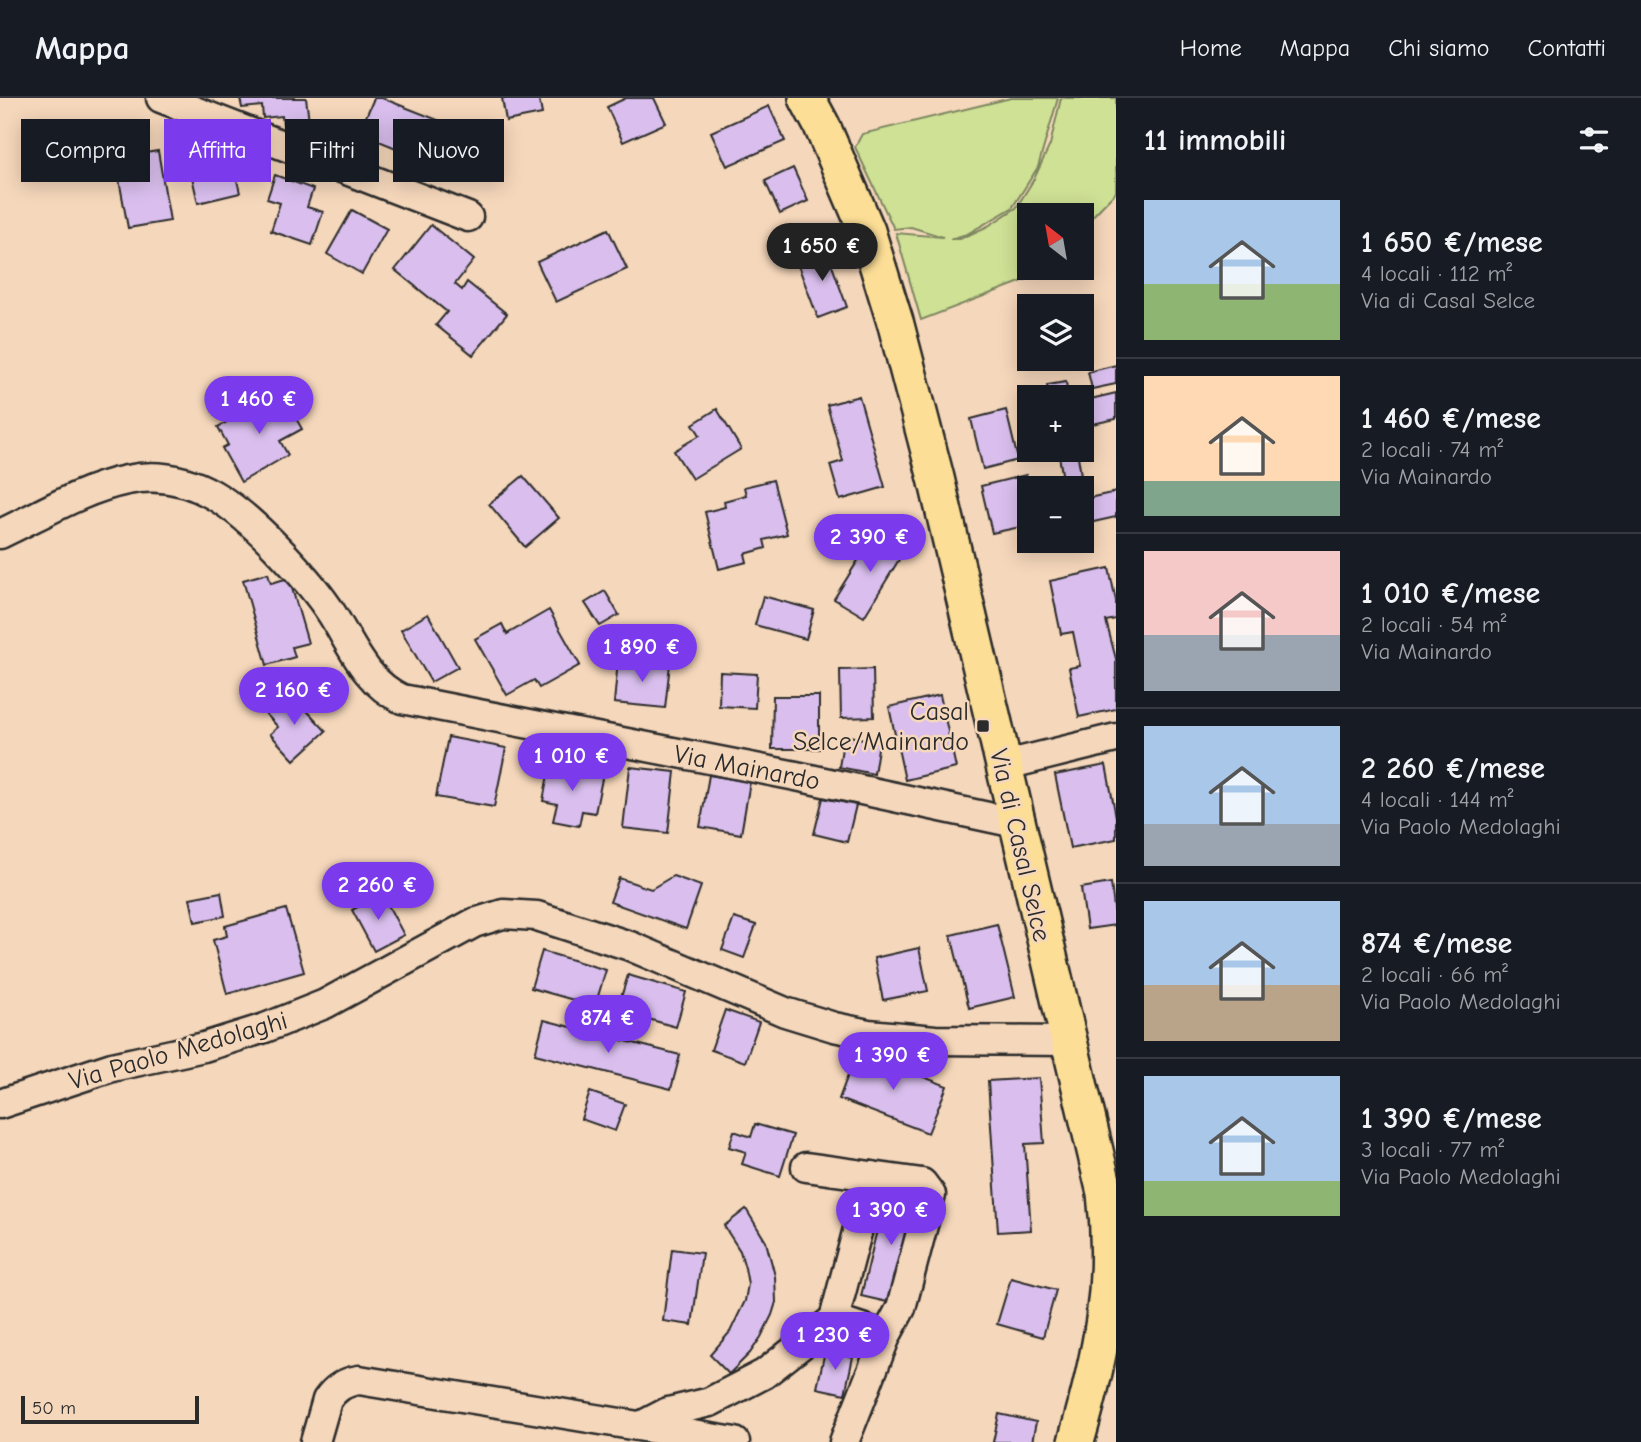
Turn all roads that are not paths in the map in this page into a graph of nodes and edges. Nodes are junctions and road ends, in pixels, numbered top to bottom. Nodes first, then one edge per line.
1 (161, 98) edge
2 (807, 98) edge
3 (468, 216) dead end
4 (0, 534) edge
5 (1116, 738) edge
6 (1002, 766) junction
7 (1016, 823) junction
8 (1069, 1041) junction
9 (0, 1104) edge
10 (806, 1167) dead end
11 (872, 1176) junction
12 (834, 1319) junction
13 (886, 1336) junction
14 (641, 1426) junction
15 (315, 1442) edge
16 (735, 1442) edge
17 (844, 1442) edge
18 (1076, 1442) edge

1 - 3 street
2 - 6 main road, Via di Casal Selce
4 - 7 street, Via Mainardo
5 - 6 street
6 - 7 main road, Via di Casal Selce
7 - 8 main road, Via di Casal Selce
8 - 9 street, Via Paolo Medolaghi
8 - 18 main road, Via di Casal Selce
10 - 11 street
11 - 12 street
11 - 13 street
12 - 13 street
12 - 14 street
13 - 17 street
14 - 15 street
14 - 16 street

